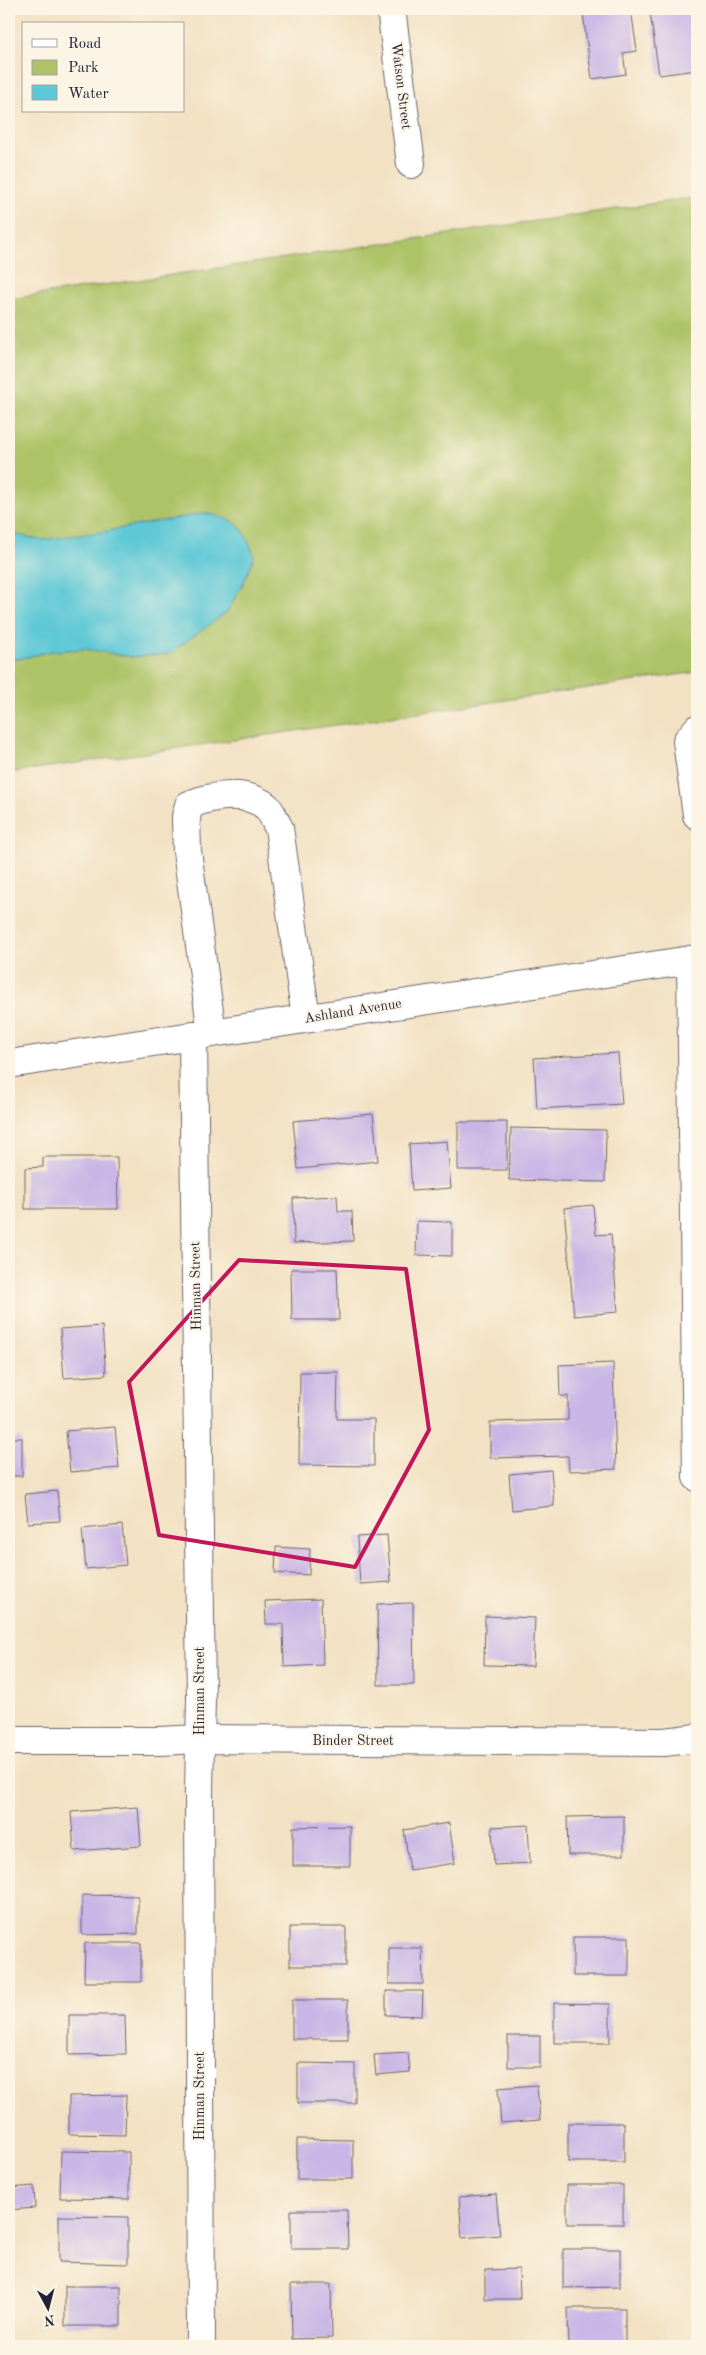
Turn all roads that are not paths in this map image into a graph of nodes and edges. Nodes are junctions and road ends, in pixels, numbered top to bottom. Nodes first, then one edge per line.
1 (391, 9) edge
2 (411, 164) dead end
3 (697, 729) edge
4 (697, 815) edge
5 (694, 959) edge
6 (306, 1018) junction
7 (203, 1034) junction
8 (9, 1064) edge
9 (697, 1477) edge
10 (697, 1738) edge
11 (200, 1739) junction
12 (9, 1741) edge
13 (200, 2346) edge

1 - 2 street, Watson Street
3 - 4 street
5 - 6 street, Ashland Avenue
5 - 9 street
6 - 7 street, Ashland Avenue
6 - 7 street, Hinman Street
7 - 8 street, Ashland Avenue
7 - 11 street, Hinman Street
10 - 11 street, Binder Street
11 - 12 street, Binder Street
11 - 13 street, Hinman Street

